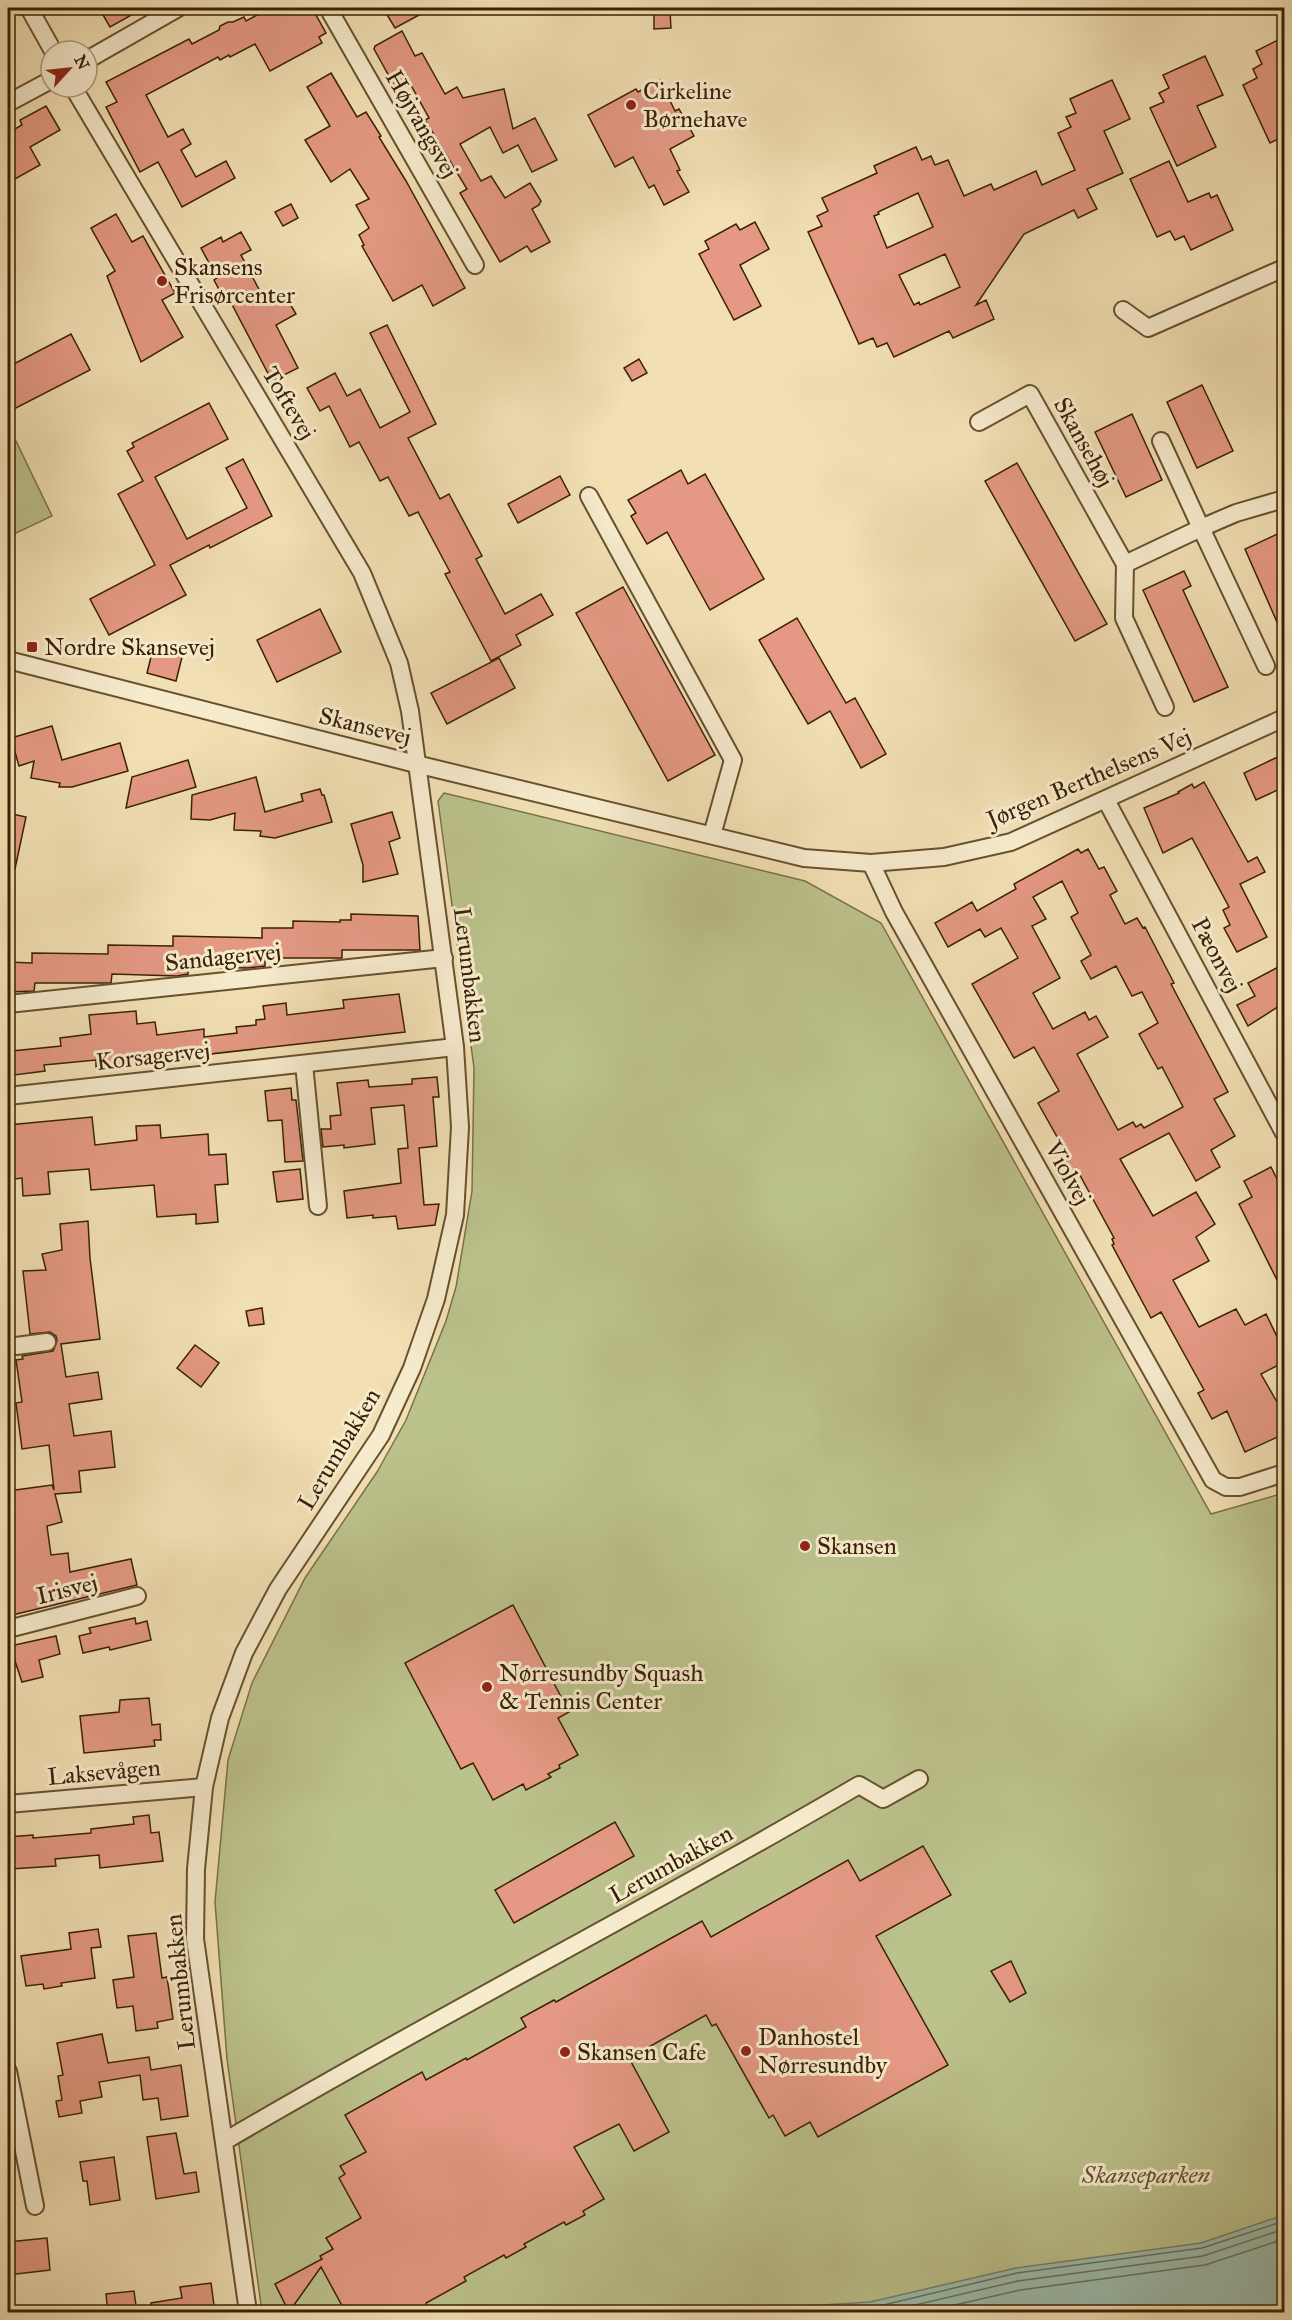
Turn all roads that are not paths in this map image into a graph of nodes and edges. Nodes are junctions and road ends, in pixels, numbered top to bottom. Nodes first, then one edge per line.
1 (28, 8) edge
2 (178, 8) edge
3 (328, 8) edge
4 (46, 39) edge
5 (99, 53) edge
6 (39, 87) edge
7 (80, 99) edge
8 (8, 104) edge
9 (475, 265) dead end
10 (1284, 268) edge
11 (1123, 310) dead end
12 (979, 422) dead end
13 (1161, 441) dead end
14 (589, 496) dead end
15 (1284, 499) edge
16 (1201, 528) junction
17 (1125, 564) junction
18 (8, 660) edge
19 (1266, 666) dead end
20 (1165, 707) dead end
21 (1284, 718) edge
22 (416, 764) junction
23 (1106, 800) junction
24 (712, 835) junction
25 (871, 863) junction
26 (444, 958) junction
27 (8, 1004) edge
28 (455, 1047) junction
29 (304, 1064) junction
30 (8, 1096) edge
31 (1284, 1133) edge
32 (318, 1206) dead end
33 (47, 1342) dead end
34 (8, 1347) edge
35 (1284, 1473) edge
36 (137, 1596) dead end
37 (8, 1629) edge
38 (919, 1779) dead end
39 (204, 1787) junction
40 (8, 1804) edge
41 (8, 2071) edge
42 (225, 2141) junction
43 (34, 2206) dead end
44 (248, 2313) edge

1 - 4 street
2 - 5 street
3 - 9 street, Højvangsvej
6 - 8 street
7 - 22 street, Toftevej
10 - 11 street
12 - 17 street, Skansehøj
13 - 16 street
14 - 24 street
15 - 16 street
16 - 17 street
16 - 19 street
17 - 20 street
18 - 22 street, Skansevej
21 - 23 street, Jørgen Berthelsens Vej
22 - 24 street, Skansevej
22 - 26 street, Lerumbakken
23 - 25 street, Jørgen Berthelsens Vej
23 - 31 street, Pæonvej
24 - 25 street, Skansevej
25 - 35 street, Violvej
26 - 27 street, Sandagervej
26 - 28 street, Lerumbakken
28 - 29 street, Korsagervej
28 - 39 street, Lerumbakken
29 - 30 street, Korsagervej
29 - 32 street
33 - 34 street
36 - 37 street, Irisvej
38 - 42 street, Lerumbakken
39 - 40 street, Laksevågen
39 - 42 street, Lerumbakken
41 - 43 street
42 - 44 street, Lerumbakken

